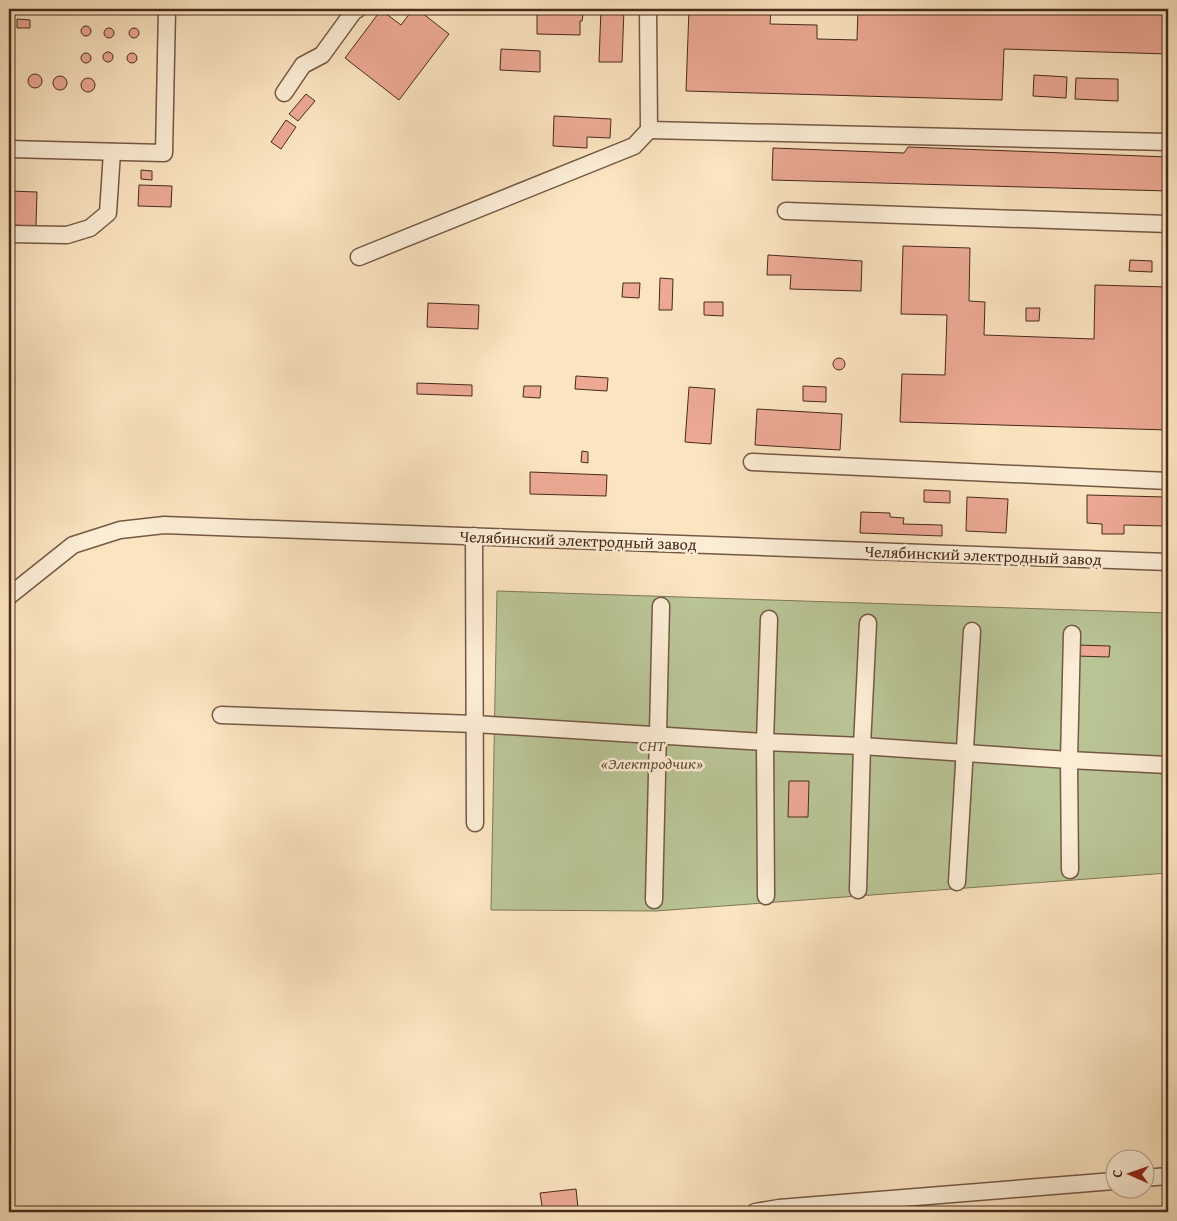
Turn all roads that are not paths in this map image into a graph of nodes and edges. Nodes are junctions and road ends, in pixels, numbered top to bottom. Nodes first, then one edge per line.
1 (168, 9) edge
2 (358, 9) edge
3 (648, 9) edge
4 (284, 93) dead end
5 (649, 130) junction
6 (1168, 142) edge
7 (9, 149) edge
8 (112, 152) junction
9 (786, 211) dead end
10 (1168, 224) edge
11 (9, 234) edge
12 (359, 257) dead end
13 (752, 462) dead end
14 (1168, 481) edge
15 (474, 536) junction
16 (1164, 565) edge
17 (9, 596) edge
18 (661, 606) dead end
19 (769, 619) dead end
20 (868, 622) dead end
21 (972, 631) dead end
22 (1072, 634) dead end
23 (221, 715) dead end
24 (475, 724) junction
25 (658, 736) junction
26 (765, 742) junction
27 (862, 746) junction
28 (965, 753) junction
29 (1069, 760) junction
30 (1168, 765) edge
31 (475, 823) dead end
32 (1070, 870) dead end
33 (957, 882) dead end
34 (858, 890) dead end
35 (766, 896) dead end
36 (654, 900) dead end
37 (1168, 1176) edge
38 (1154, 1177) edge
39 (1104, 1182) edge
40 (755, 1212) edge

1 - 8 street
2 - 4 street
3 - 5 street
5 - 6 street
5 - 12 street
7 - 8 street
8 - 11 street
9 - 10 street
13 - 14 street
15 - 16 street, Челябинский электродный завод
15 - 17 street, Челябинский электродный завод
15 - 24 street
18 - 25 street
19 - 26 street
20 - 27 street
21 - 28 street
22 - 29 street
23 - 24 street
24 - 25 street
24 - 31 street
25 - 26 street
25 - 36 street
26 - 27 street
26 - 35 street
27 - 28 street
27 - 34 street
28 - 29 street
28 - 33 street
29 - 30 street
29 - 32 street
37 - 38 street
39 - 40 street

